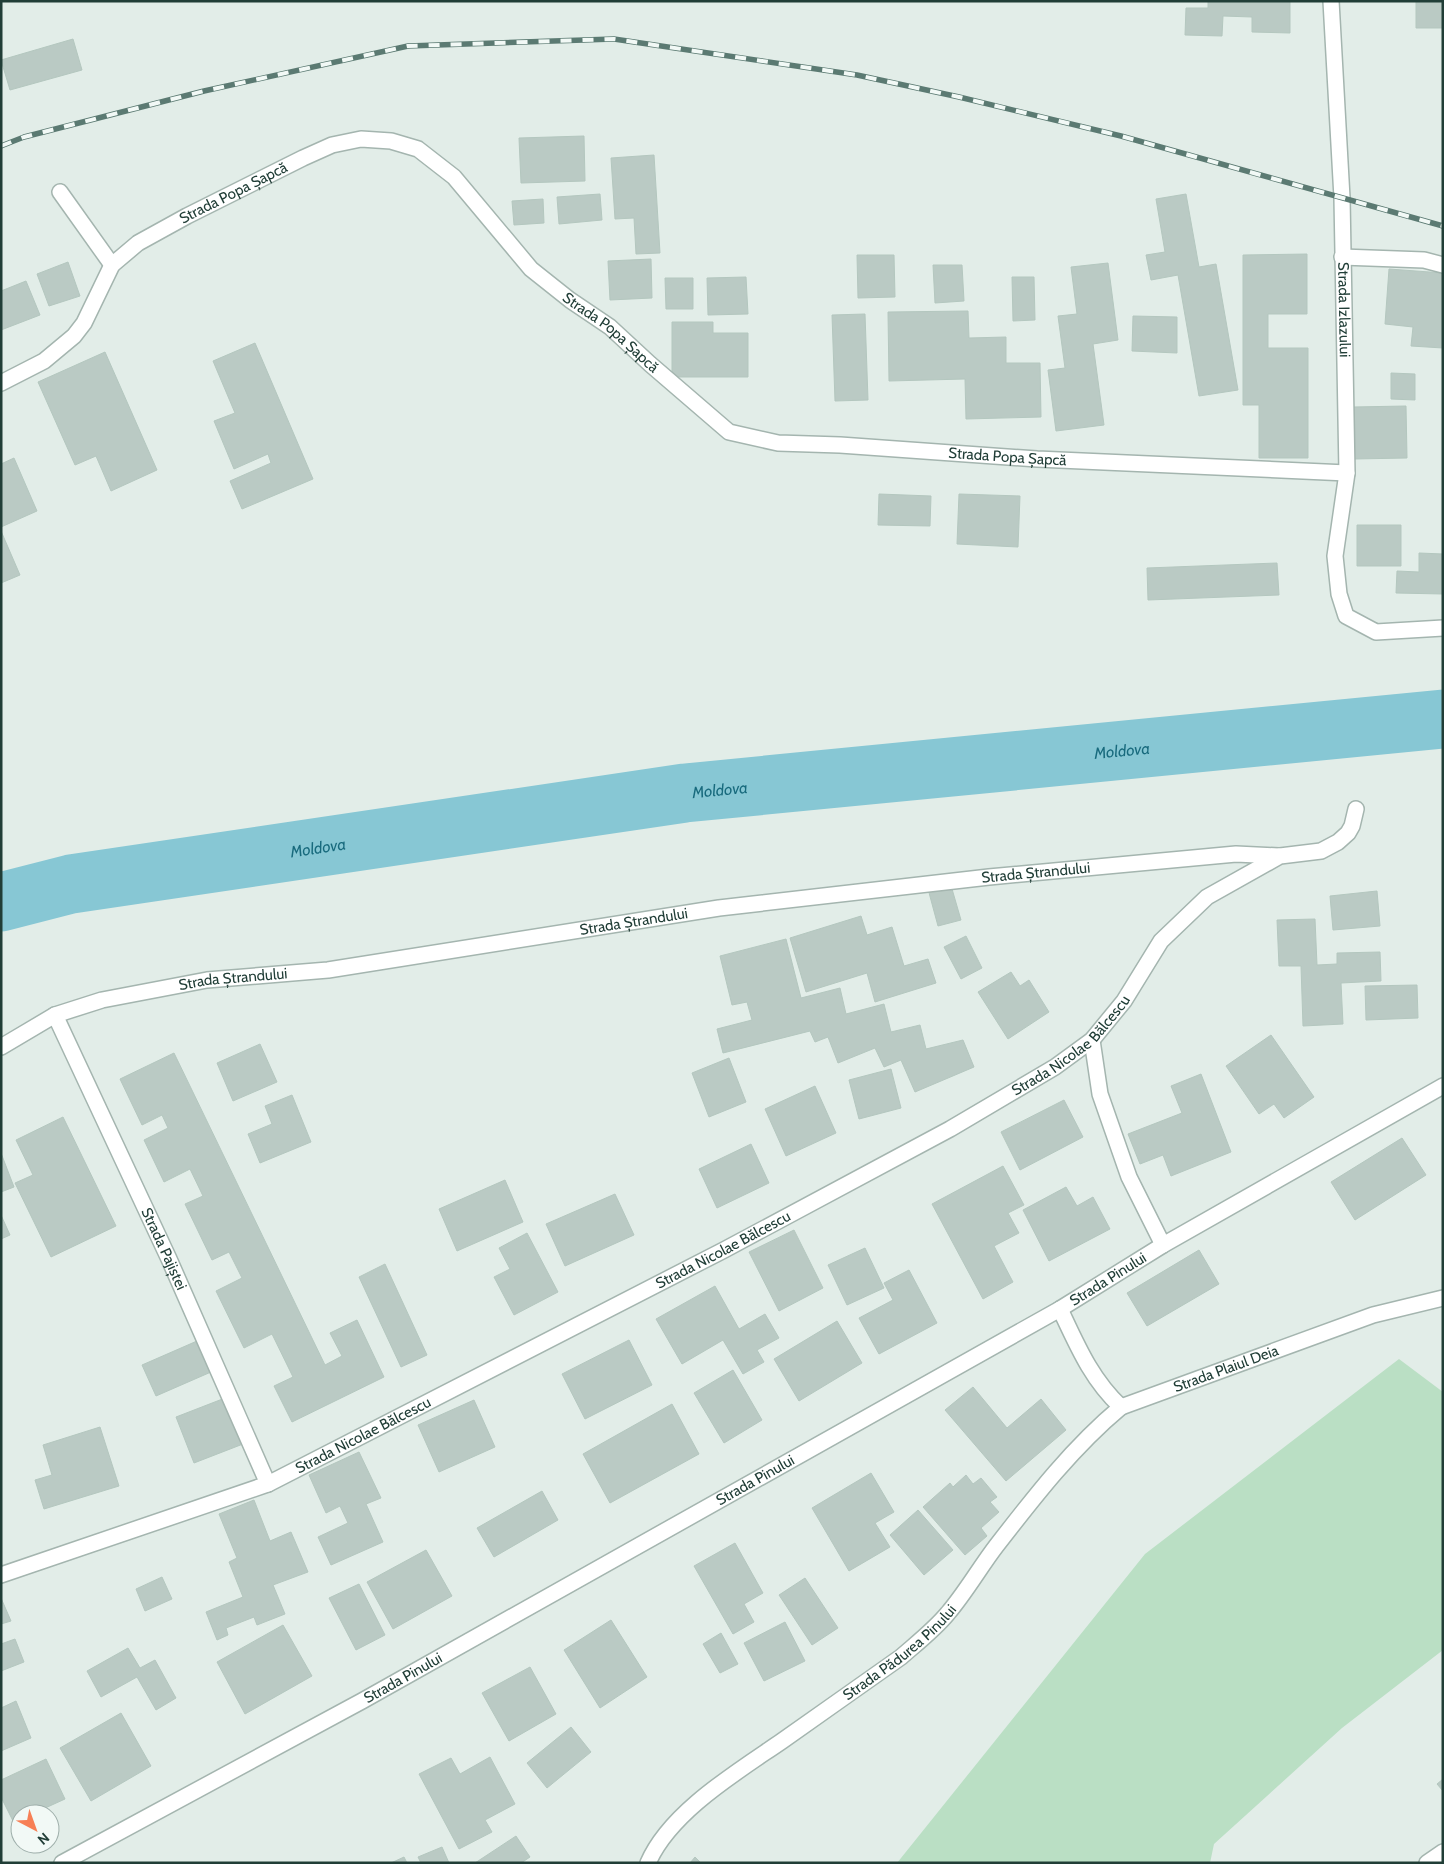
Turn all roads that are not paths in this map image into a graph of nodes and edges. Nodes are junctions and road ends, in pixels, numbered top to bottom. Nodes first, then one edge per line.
1 (1332, 1) edge
2 (60, 192) dead end
3 (1342, 257) junction
4 (112, 265) junction
5 (1443, 266) edge
6 (1, 383) edge
7 (1347, 473) junction
8 (1443, 628) edge
9 (1356, 809) dead end
10 (1280, 856) junction
11 (55, 1015) junction
12 (1092, 1040) junction
13 (1, 1047) edge
14 (1443, 1086) edge
15 (1164, 1245) junction
16 (1443, 1298) edge
17 (1060, 1309) junction
18 (1121, 1407) junction
19 (268, 1484) junction
20 (1, 1575) edge
21 (1443, 1852) edge
22 (62, 1863) edge
23 (648, 1863) edge
24 (1427, 1863) edge

1 - 3 street, Strada Izlazului
2 - 4 street
3 - 5 street
3 - 7 street, Strada Izlazului
4 - 6 street, Strada Popa Șapcă
4 - 7 street, Strada Popa Șapcă
7 - 8 street, Strada Izlazului
9 - 10 street, Strada Nicolae Bălcescu
10 - 11 street, Strada Ștrandului
10 - 12 street, Strada Nicolae Bălcescu
11 - 13 street, Strada Ștrandului
11 - 19 street, Strada Pajiștei
12 - 15 street
12 - 19 street, Strada Nicolae Bălcescu
14 - 15 street, Strada Pinului
15 - 17 street, Strada Pinului
16 - 18 street, Strada Plaiul Deia
17 - 18 street
17 - 22 street, Strada Pinului
18 - 23 street, Strada Pădurea Pinului
19 - 20 street, Strada Nicolae Bălcescu
21 - 24 street

